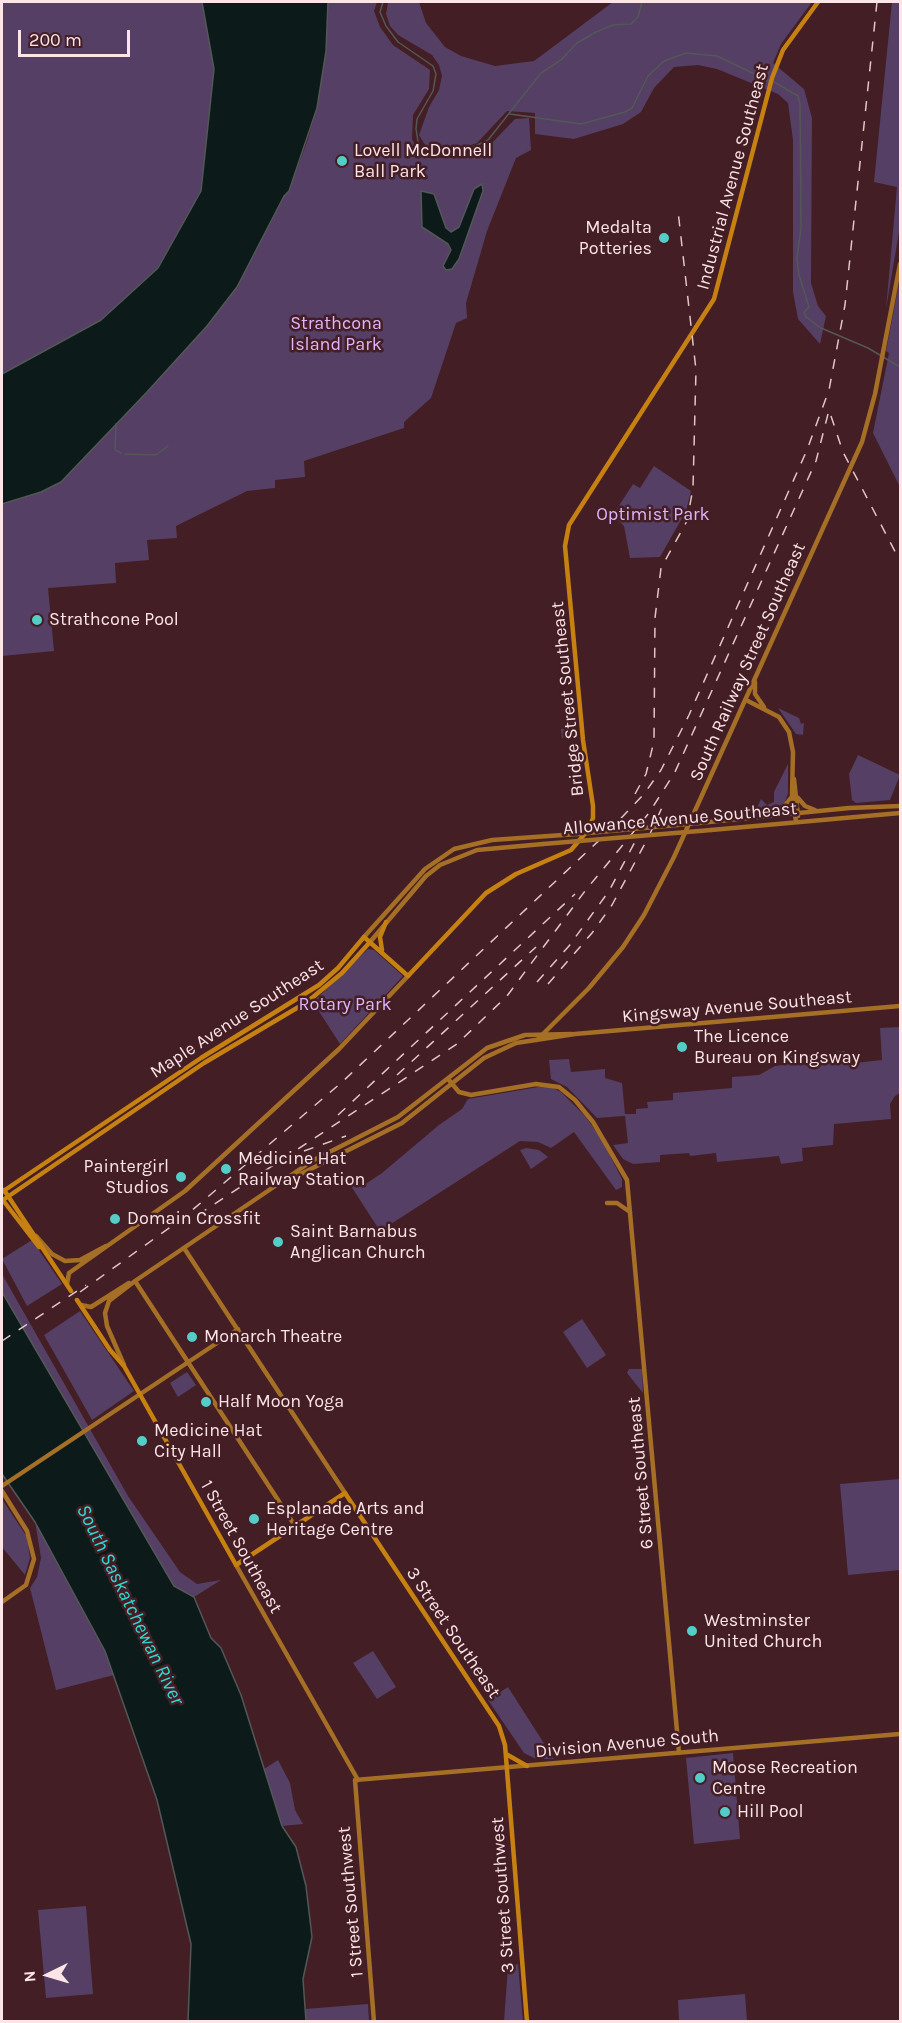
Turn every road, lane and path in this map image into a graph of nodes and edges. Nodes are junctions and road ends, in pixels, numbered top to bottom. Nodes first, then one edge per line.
1 (818, 2) edge
2 (900, 264) edge
3 (565, 546) joint
4 (760, 666) junction
5 (746, 700) junction
6 (766, 709) junction
7 (795, 796) junction
8 (900, 806) edge
9 (821, 811) junction
10 (796, 813) junction
11 (900, 813) edge
12 (764, 816) junction
13 (796, 822) junction
14 (465, 845) joint
15 (463, 855) joint
16 (387, 922) junction
17 (364, 936) junction
18 (370, 942) junction
19 (385, 955) junction
20 (408, 976) junction
21 (900, 1006) edge
22 (560, 1017) junction
23 (562, 1032) junction
24 (542, 1033) junction
25 (575, 1034) junction
26 (537, 1040) junction
27 (449, 1081) junction
28 (3, 1191) edge
29 (3, 1199) edge
30 (606, 1203) dead end
31 (2, 1209) edge
32 (631, 1213) junction
33 (13, 1214) junction
34 (31, 1229) junction
35 (106, 1246) junction
36 (184, 1248) junction
37 (45, 1253) junction
38 (135, 1281) junction
39 (67, 1284) junction
40 (71, 1290) dead end
41 (79, 1303) joint
42 (238, 1329) junction
43 (188, 1362) junction
44 (124, 1366) junction
45 (141, 1394) junction
46 (2, 1486) edge
47 (2, 1491) edge
48 (345, 1493) junction
49 (295, 1526) junction
50 (236, 1565) junction
51 (2, 1602) edge
52 (900, 1734) edge
53 (680, 1753) junction
54 (506, 1754) junction
55 (527, 1766) junction
56 (507, 1768) junction
57 (356, 1780) junction
58 (527, 2021) edge
59 (374, 2022) edge

1 - 3 main road, Industrial Avenue Southeast
2 - 4 street, South Railway Street Southeast
3 - 20 main road, Bridge Street Southeast
4 - 5 street, South Railway Street Southeast
4 - 6 street
5 - 6 street
5 - 22 street, South Railway Street Southeast
6 - 7 street
7 - 9 street
7 - 10 street
7 - 12 street
8 - 9 street, Allowance Avenue Southeast
9 - 10 street, Allowance Avenue Southeast
10 - 12 street, Allowance Avenue Southeast
10 - 13 street
11 - 13 street, Allowance Avenue Southeast
12 - 14 street, Allowance Avenue Southeast, bridge
13 - 15 street, Allowance Avenue Southeast, bridge
14 - 17 street, Maple Avenue Southeast
15 - 16 street, Maple Avenue Southeast
16 - 18 street, Maple Avenue Southeast
16 - 19 main road
17 - 18 main road
17 - 28 main road, Maple Avenue Southeast
18 - 19 main road
18 - 29 main road, Maple Avenue Southeast
19 - 20 main road
20 - 35 street
21 - 25 street, Kingsway Avenue Southeast
22 - 23 street
22 - 24 street, South Railway Street Southeast
23 - 24 street, Kingsway Avenue Southeast
23 - 25 street, Kingsway Avenue Southeast
24 - 26 street, South Railway Street Southeast
24 - 27 street
25 - 26 street, Kingsway Avenue Southeast
26 - 27 street
27 - 32 street, 6 Street Southeast
27 - 36 street
28 - 29 main road
29 - 33 main road
29 - 34 main road
30 - 32 street
31 - 33 main road
32 - 53 street, 6 Street Southeast
33 - 37 main road
34 - 35 street
34 - 37 main road
35 - 39 street
36 - 38 street
36 - 42 street, 3 Street Southeast
37 - 39 main road
38 - 41 street
38 - 43 street
38 - 44 street
39 - 40 main road
41 - 44 main road, 1 Street Southeast
42 - 43 street
42 - 48 street, 3 Street Southeast
43 - 45 street
43 - 49 street
44 - 45 main road, 1 Street Southeast
45 - 46 street
45 - 50 main road, 1 Street Southeast
47 - 51 street
48 - 49 main road
48 - 54 main road, 3 Street Southeast
49 - 50 main road
50 - 57 street, 1 Street Southeast
52 - 53 street, Division Avenue South
53 - 55 street, Division Avenue South
54 - 55 main road
54 - 56 main road, 3 Street Southeast
55 - 56 street, Division Avenue South
56 - 57 street, Division Avenue South
56 - 58 main road, 3 Street Southwest
57 - 59 street, 1 Street Southwest

